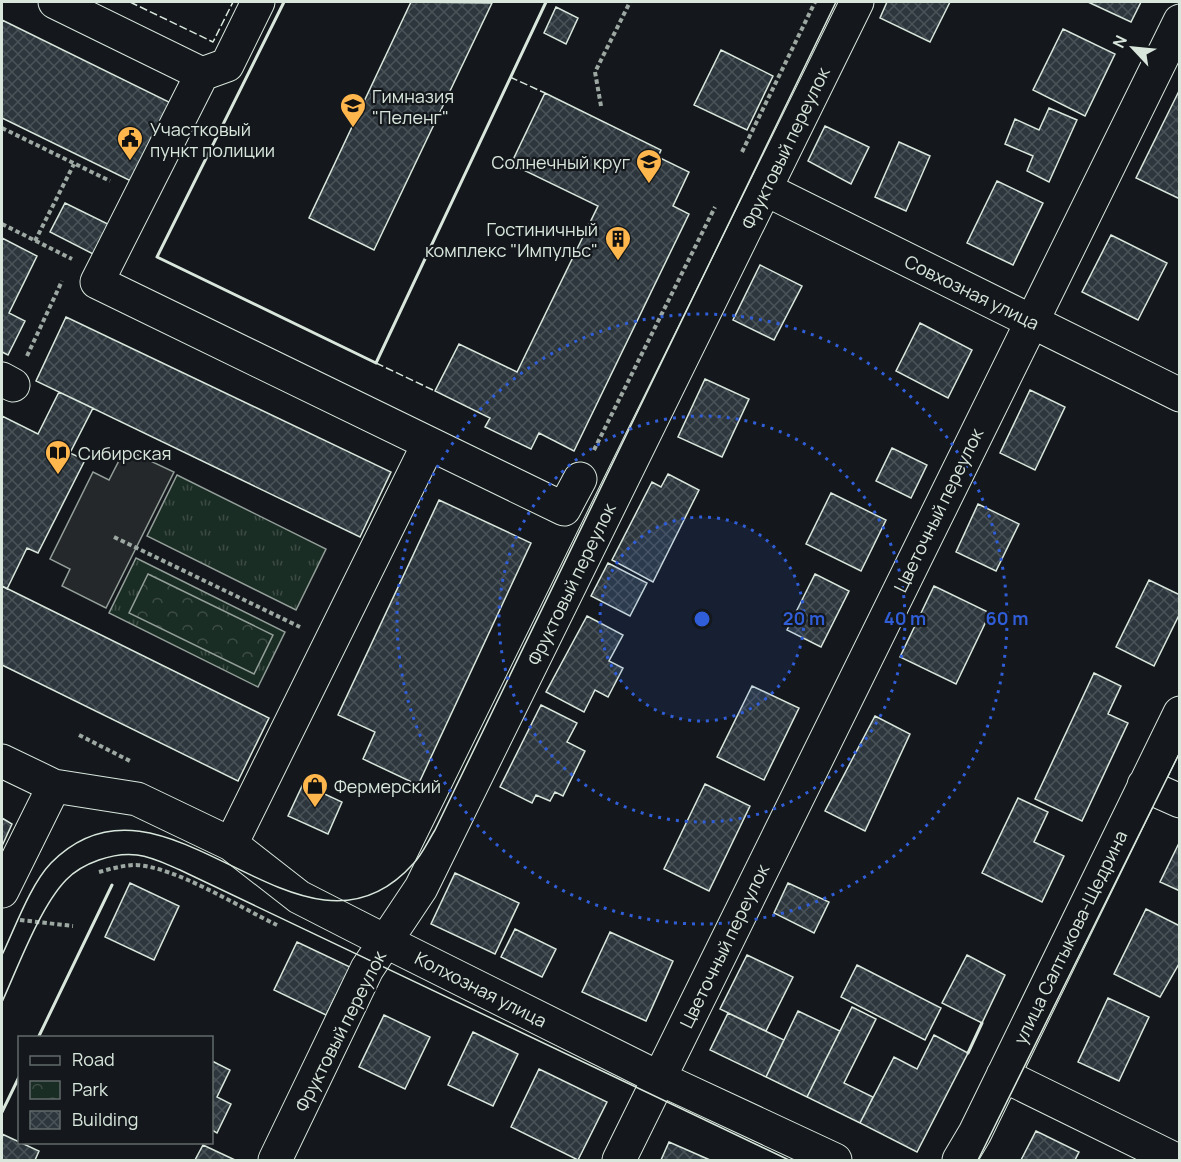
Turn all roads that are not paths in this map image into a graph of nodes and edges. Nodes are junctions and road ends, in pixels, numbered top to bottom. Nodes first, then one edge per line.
1 (55, 2) edge
2 (258, 2) edge
3 (857, 2) edge
4 (1179, 21) edge
5 (202, 74) junction
6 (765, 189) junction
7 (1032, 321) junction
8 (1179, 395) edge
9 (428, 445) junction
10 (579, 479) road end
11 (1179, 713) edge
12 (2, 760) edge
13 (1144, 785) junction
14 (54, 786) junction
15 (1179, 801) edge
16 (231, 844) junction
17 (6, 905) edge
18 (385, 941) junction
19 (1003, 1075) junction
20 (659, 1078) junction
21 (275, 1161) edge
22 (619, 1161) edge
23 (836, 1161) edge
24 (958, 1161) edge
25 (1176, 1161) edge

1 - 5 street
2 - 5 street
3 - 6 street, Фруктовый переулок
4 - 7 street, Цветочный переулок
5 - 9 street
6 - 7 street, Совхозная улица
6 - 18 street, Фруктовый переулок
7 - 8 street, Совхозная улица
7 - 20 street, Цветочный переулок
9 - 10 street
9 - 16 street
11 - 13 street, улица Салтыкова-Щедрина
12 - 14 street, Колхозная улица
13 - 15 street
13 - 19 street, улица Салтыкова-Щедрина
14 - 16 street, Колхозная улица
14 - 17 street
16 - 18 street, Колхозная улица
18 - 20 street, Колхозная улица
18 - 21 street, Фруктовый переулок
19 - 24 street, улица Салтыкова-Щедрина
19 - 25 street
20 - 22 street, Цветочный переулок
20 - 23 street, Колхозная улица

